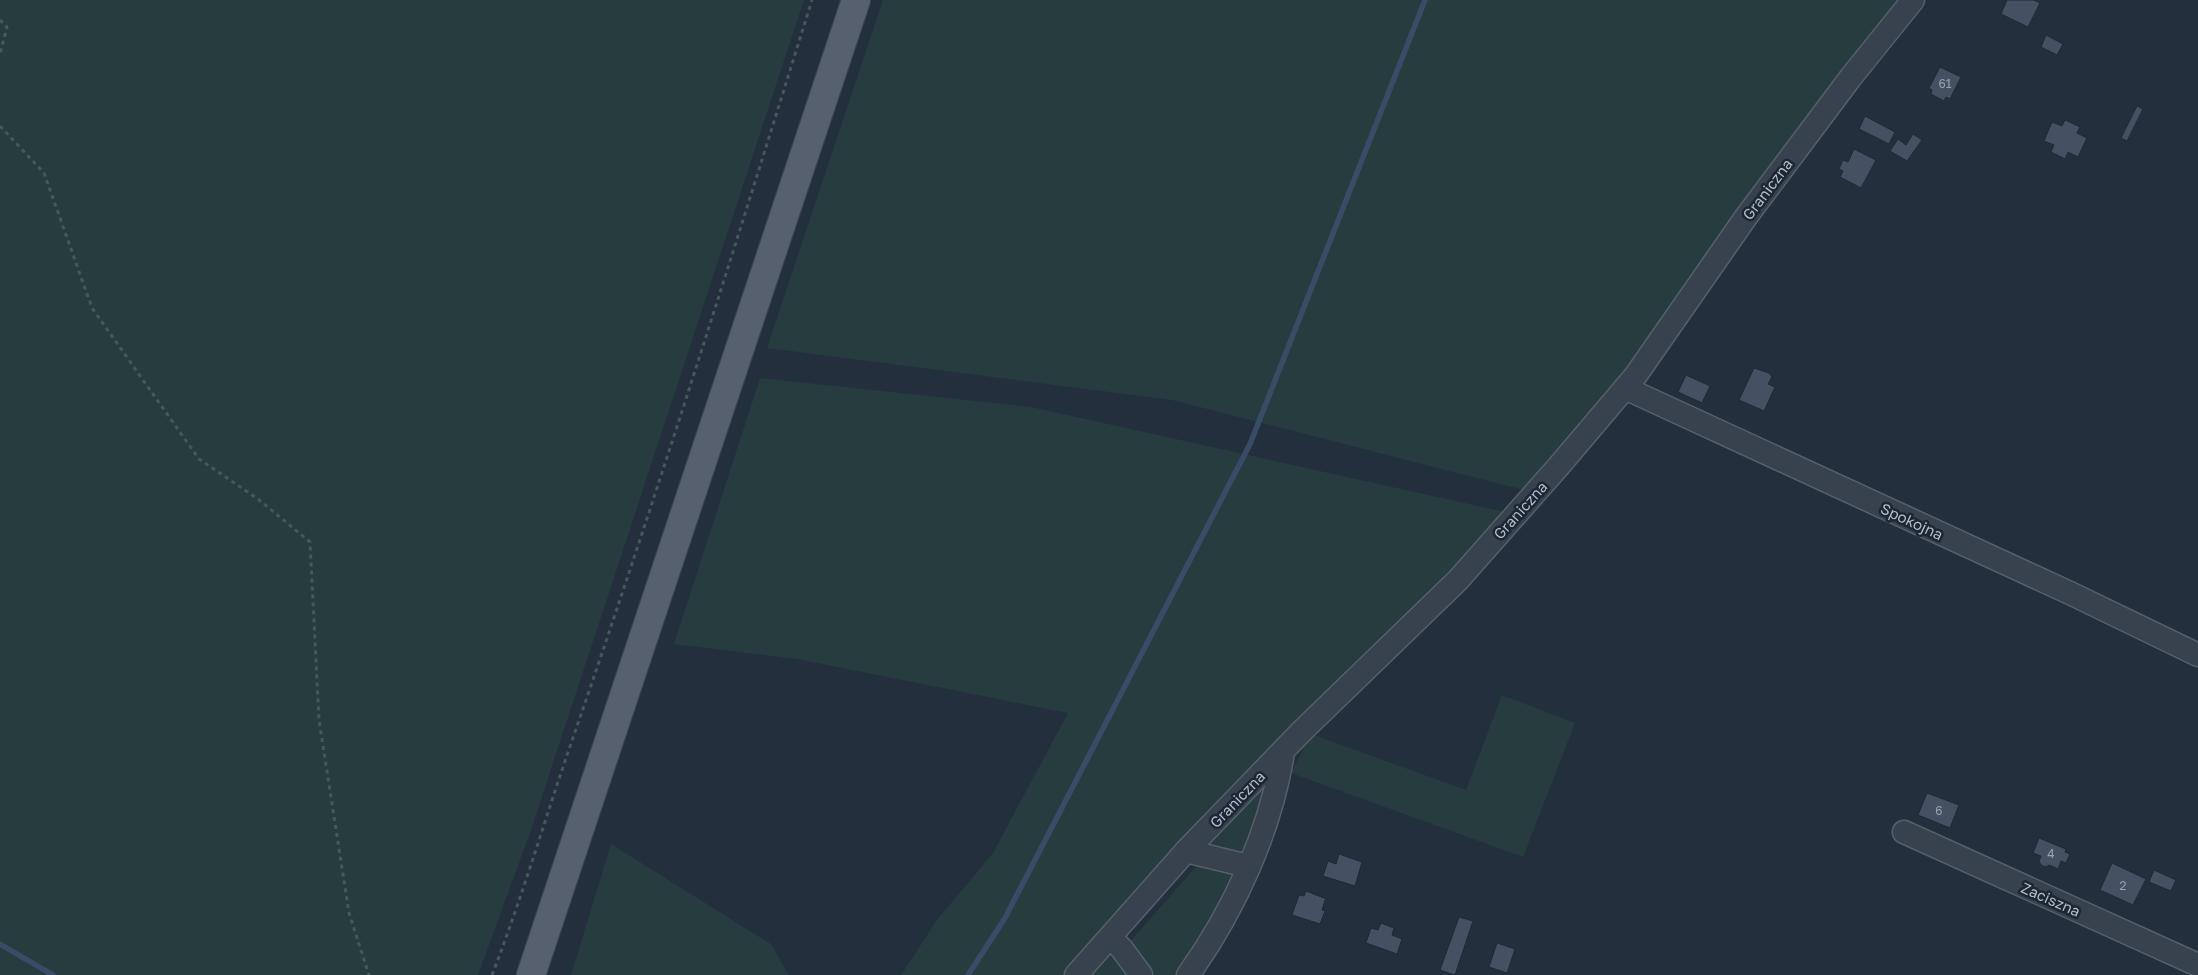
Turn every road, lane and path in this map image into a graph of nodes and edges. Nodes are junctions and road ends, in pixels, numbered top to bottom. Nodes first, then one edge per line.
1 (812, 0) edge
2 (856, 0) edge
3 (1913, 0) edge
4 (0, 20) edge
5 (0, 54) edge
6 (0, 126) edge
7 (1625, 388) junction
8 (2198, 655) edge
9 (1283, 752) junction
10 (1904, 832) dead end
11 (1186, 851) junction
12 (1248, 866) junction
13 (1110, 937) junction
14 (2198, 965) edge
15 (369, 975) edge
16 (492, 975) edge
17 (532, 975) edge
18 (1076, 975) edge
19 (1142, 975) edge
20 (1188, 975) edge

1 - 16 path
2 - 17 main road
3 - 7 street, Graniczna
4 - 5 path
6 - 15 path
7 - 8 street, Spokojna
7 - 9 street, Graniczna
9 - 11 street, Graniczna
9 - 12 street
10 - 14 street, Zaciszna
11 - 12 street
11 - 13 street, Graniczna
12 - 20 street
13 - 18 street, Graniczna
13 - 19 street

